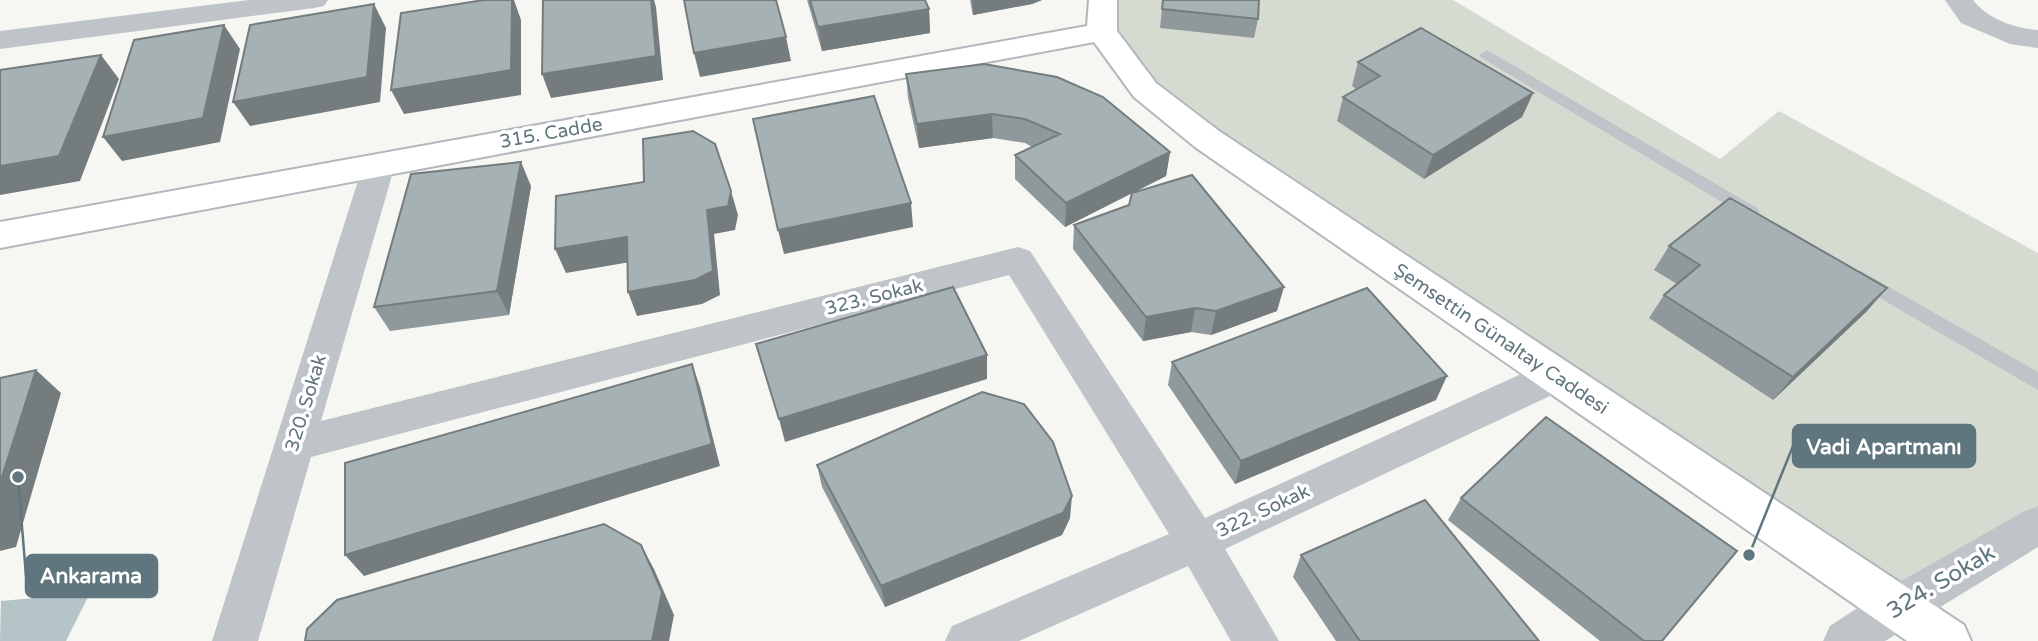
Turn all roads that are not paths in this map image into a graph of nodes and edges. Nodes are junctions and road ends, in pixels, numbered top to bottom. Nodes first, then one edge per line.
1 (314, 0) edge
2 (1965, 9) edge
3 (1102, 16) edge
4 (2038, 39) edge
5 (0, 40) edge
6 (1487, 55) dead end
7 (379, 165) junction
8 (1762, 219) edge
9 (0, 235) edge
10 (1846, 269) edge
11 (1555, 376) junction
12 (2038, 382) edge
13 (293, 445) junction
14 (2038, 525) edge
15 (1197, 542) junction
16 (1896, 608) junction
17 (234, 641) edge
18 (968, 641) edge
19 (1256, 641) edge
20 (1846, 641) edge
21 (1947, 641) edge

1 - 5 street
2 - 4 street
3 - 7 street, 315. Cadde
3 - 11 street, Şemsettin Günaltay Caddesi
6 - 8 lane
7 - 9 street, 315. Cadde
7 - 13 street, 320. Sokak
10 - 12 lane
11 - 15 street, 322. Sokak
11 - 16 street, Şemsettin Günaltay Caddesi
13 - 15 street, 323. Sokak
13 - 17 street, 320. Sokak
14 - 16 street, 324. Sokak
15 - 18 street, 322. Sokak
15 - 19 street, 323. Sokak
16 - 20 street, 324. Sokak
16 - 21 street, Şemsettin Günaltay Caddesi

